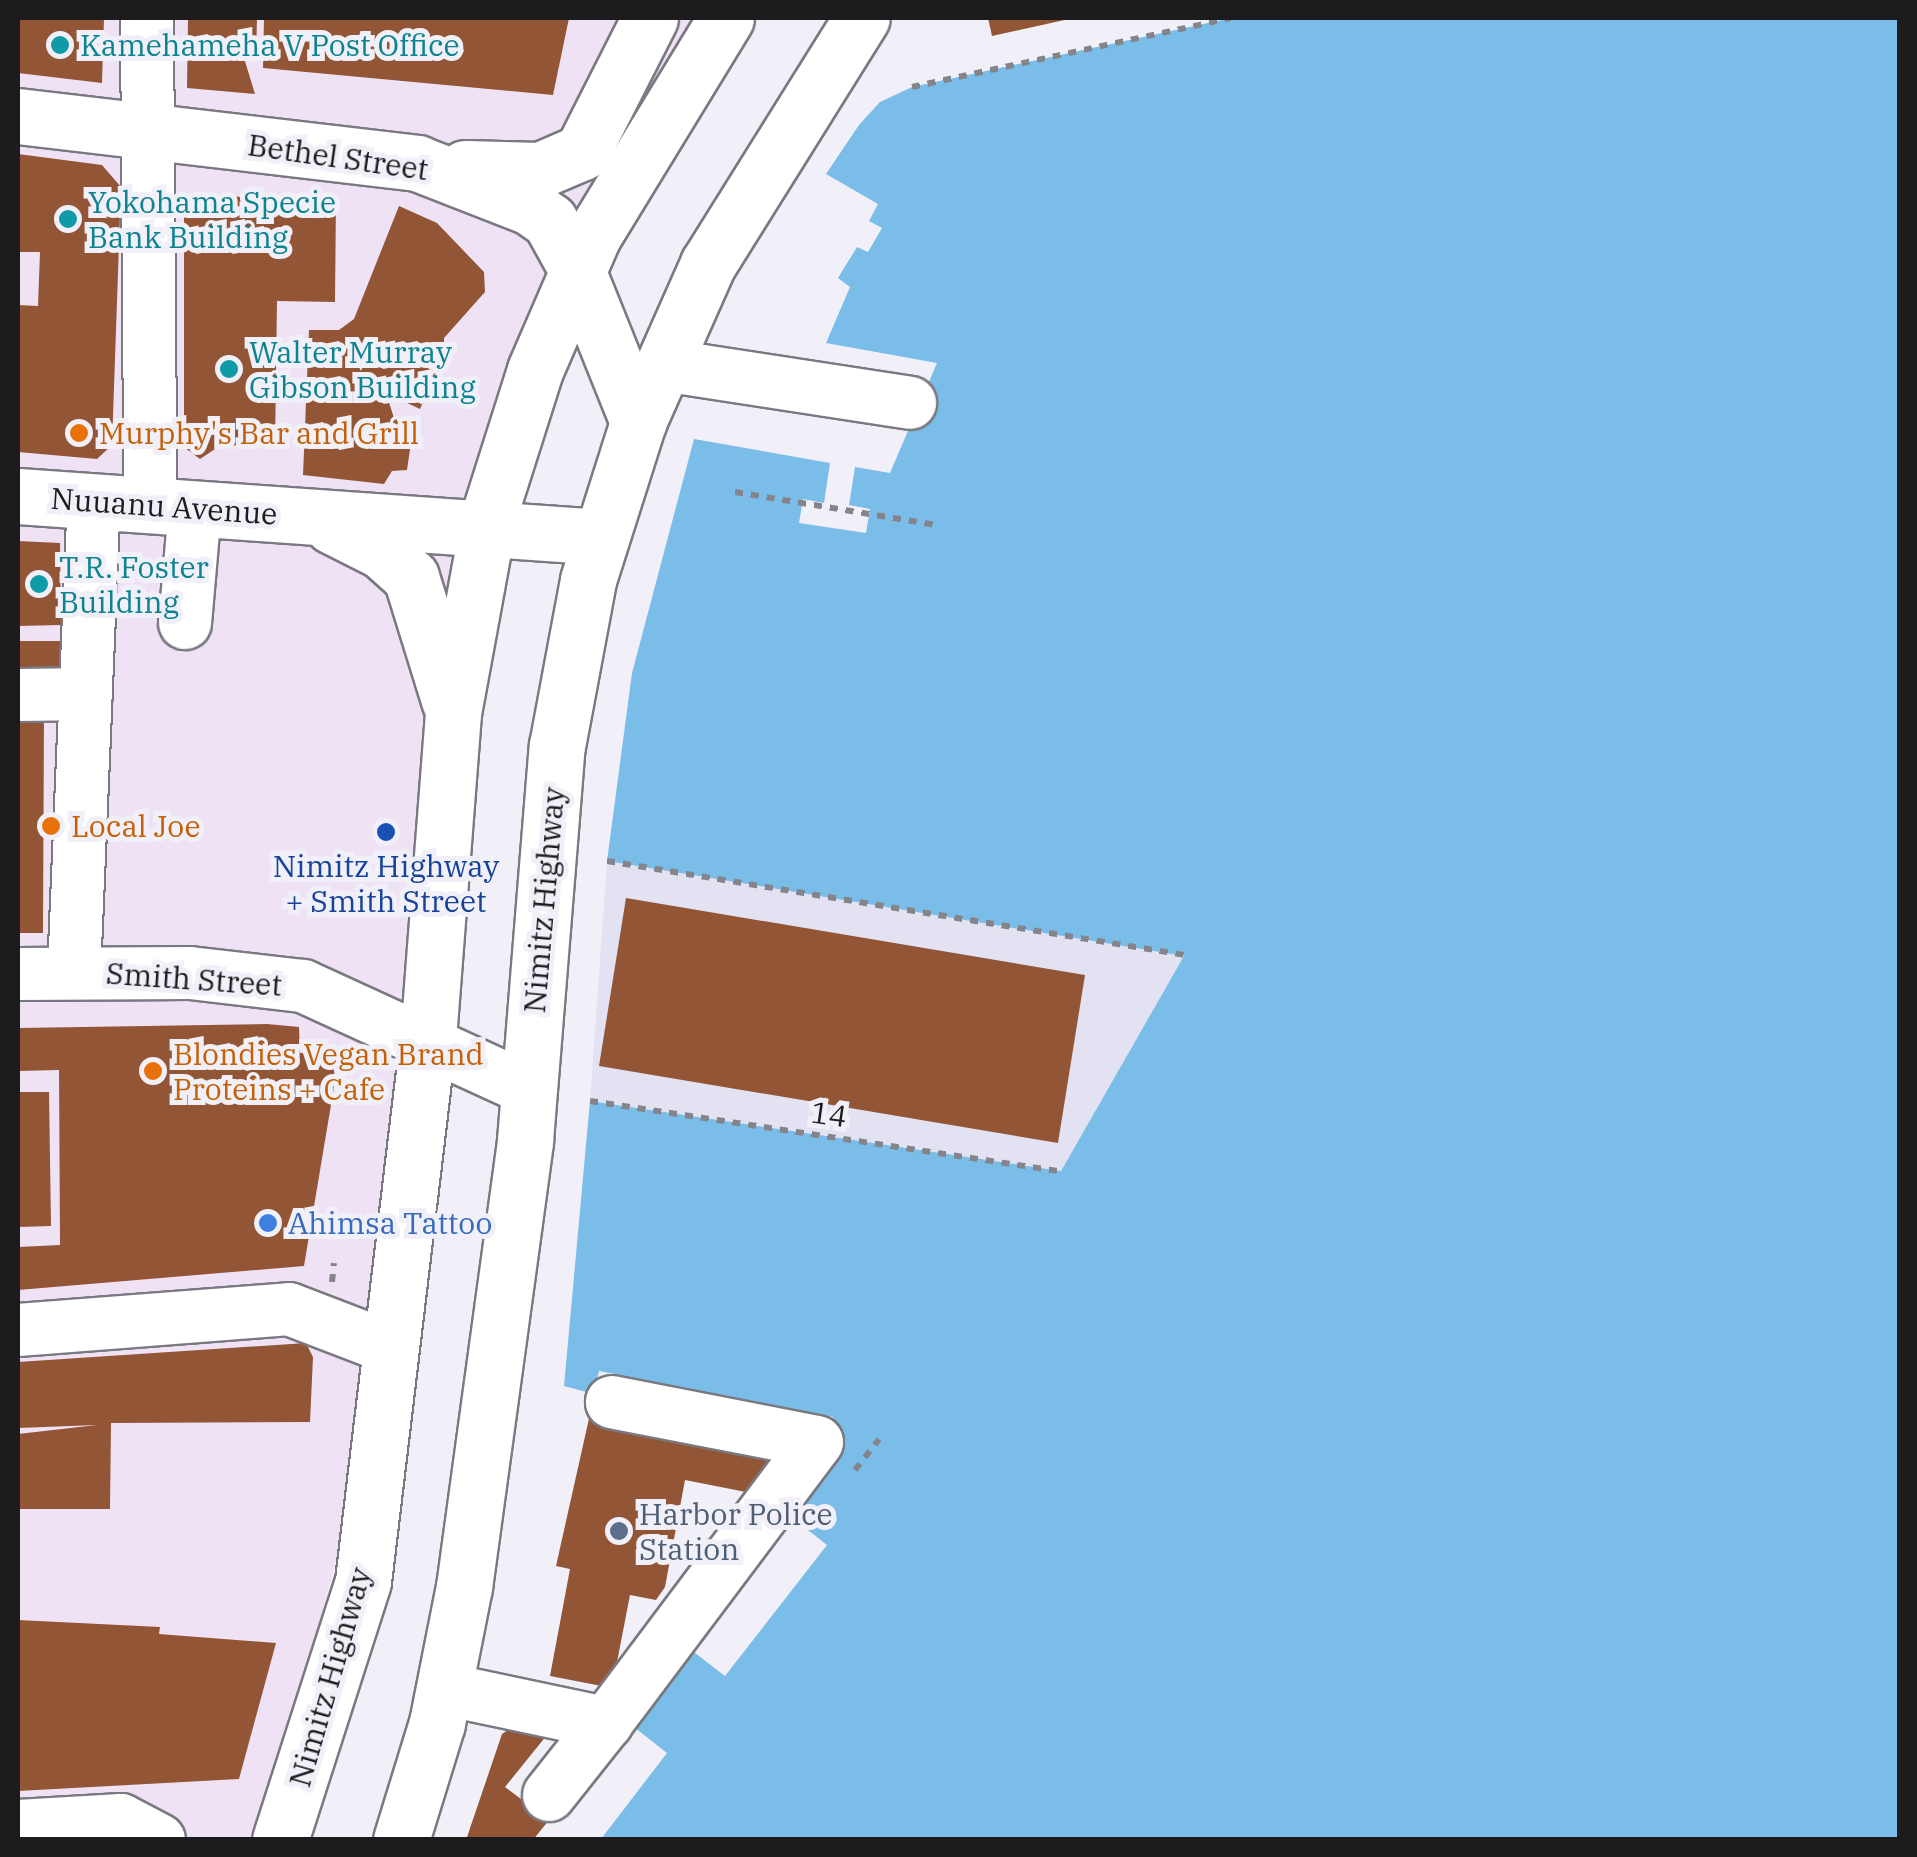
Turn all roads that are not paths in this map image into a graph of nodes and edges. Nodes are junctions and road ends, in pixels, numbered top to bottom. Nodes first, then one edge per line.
1 (147, 18) edge
2 (650, 18) edge
3 (862, 18) edge
4 (715, 27) edge
5 (18, 116) edge
6 (147, 132) junction
7 (417, 163) junction
8 (578, 270) junction
9 (662, 364) junction
10 (910, 403) dead end
11 (638, 422) junction
12 (18, 496) edge
13 (94, 503) junction
14 (173, 508) junction
15 (311, 516) junction
16 (486, 529) junction
17 (601, 537) junction
18 (175, 623) dead end
19 (18, 694) edge
20 (86, 694) junction
21 (453, 713) junction
22 (74, 973) junction
23 (18, 974) edge
24 (428, 1038) junction
25 (528, 1090) junction
26 (18, 1330) edge
27 (392, 1349) junction
28 (612, 1402) dead end
29 (444, 1689) junction
30 (606, 1722) junction
31 (549, 1795) dead end
32 (18, 1826) edge
33 (159, 1840) edge
34 (280, 1840) edge
35 (400, 1840) edge

1 - 6 street
2 - 7 main road
3 - 9 main road, Nimitz Highway
4 - 8 main road, Nimitz Highway
5 - 6 main road, Bethel Street
6 - 7 main road, Bethel Street
6 - 14 street
7 - 8 main road, Bethel Street
8 - 11 main road, Bethel Street
8 - 16 main road, Nimitz Highway
9 - 10 street
9 - 11 main road, Nimitz Highway
11 - 17 main road, Nimitz Highway
12 - 13 main road, Nuuanu Avenue
13 - 14 main road, Nuuanu Avenue
13 - 20 street
14 - 15 main road, Nuuanu Avenue
14 - 18 street
15 - 16 main road, Nuuanu Avenue
15 - 21 main road, Nuuanu Avenue
16 - 17 main road, Nuuanu Avenue
16 - 21 main road, Nimitz Highway
17 - 25 main road, Nimitz Highway
19 - 20 street
20 - 22 street
21 - 24 main road, Nimitz Highway
22 - 23 street, Smith Street
22 - 24 street, Smith Street
24 - 25 street, Smith Street
24 - 27 main road, Nimitz Highway
25 - 29 main road, Nimitz Highway
26 - 27 street
27 - 34 main road, Nimitz Highway
28 - 30 street
29 - 30 street
29 - 35 main road, Nimitz Highway
30 - 31 street
32 - 33 street

